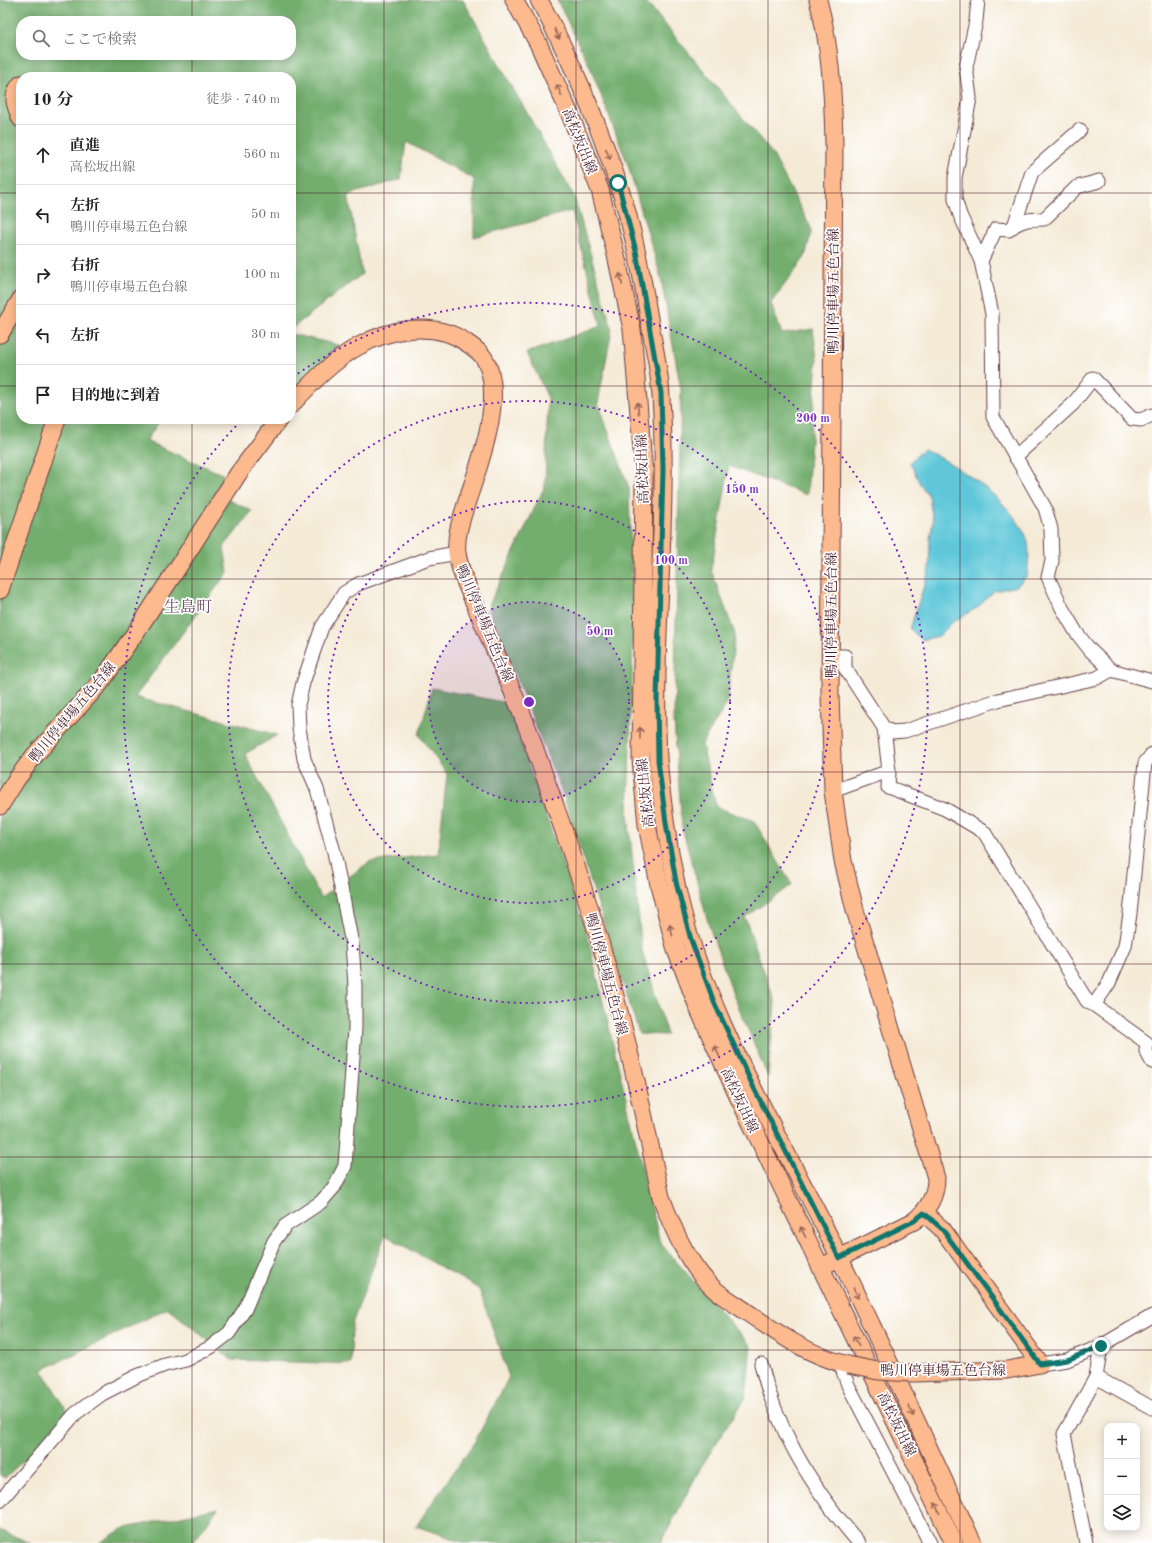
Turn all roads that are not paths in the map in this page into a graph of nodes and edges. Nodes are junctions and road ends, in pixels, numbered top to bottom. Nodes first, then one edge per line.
1 (514, 0) edge
2 (539, 0) edge
3 (818, 0) edge
4 (978, 0) edge
5 (16, 90) edge
6 (16, 106) edge
7 (1080, 130) dead end
8 (1099, 180) dead end
9 (1015, 223) junction
10 (980, 261) junction
11 (16, 307) edge
12 (0, 334) edge
13 (296, 401) edge
14 (1152, 415) edge
15 (55, 424) edge
16 (275, 424) edge
17 (1015, 457) junction
18 (457, 553) junction
19 (0, 590) edge
20 (830, 656) junction
21 (1111, 670) junction
22 (1152, 681) edge
23 (884, 728) junction
24 (1152, 754) edge
25 (889, 771) junction
26 (833, 792) junction
27 (0, 806) edge
28 (1094, 1006) junction
29 (1150, 1040) edge
30 (1152, 1062) edge
31 (924, 1213) junction
32 (839, 1258) junction
33 (820, 1267) junction
34 (1152, 1316) edge
35 (1101, 1346) junction
36 (761, 1364) dead end
37 (844, 1364) junction
38 (1040, 1364) junction
39 (1096, 1377) junction
40 (1152, 1408) edge
41 (0, 1501) edge
42 (859, 1543) edge
43 (930, 1543) edge
44 (954, 1543) edge
45 (973, 1543) edge
46 (1086, 1543) edge

33 -> 1 main road, 高松坂出線
2 -> 32 main road, 高松坂出線
3 - 20 main road, 鴨川停車場五色台線
4 - 10 street
5 - 6 main road
7 - 9 street
8 - 9 street
9 - 10 street
10 - 17 street
11 - 12 main road
13 - 18 main road, 鴨川停車場五色台線
14 - 17 street
15 - 19 main road
16 - 27 main road, 鴨川停車場五色台線
17 - 21 street
18 - 37 main road, 鴨川停車場五色台線
18 - 41 street
20 - 23 street
20 - 26 main road, 鴨川停車場五色台線
21 - 22 street
21 - 23 street
23 - 25 street
24 - 28 street
25 - 26 street
25 - 28 street
26 - 31 main road, 鴨川停車場五色台線
28 - 29 street
29 - 30 street
31 - 32 main road, 鴨川停車場五色台線
31 - 38 main road
32 - 33 main road, 鴨川停車場五色台線
32 -> 45 main road, 高松坂出線
44 -> 33 main road, 高松坂出線
34 - 35 street
35 - 38 street
35 - 39 street
36 - 42 street
37 - 38 main road, 鴨川停車場五色台線, bridge
37 - 43 street
39 - 40 street
39 - 46 street

